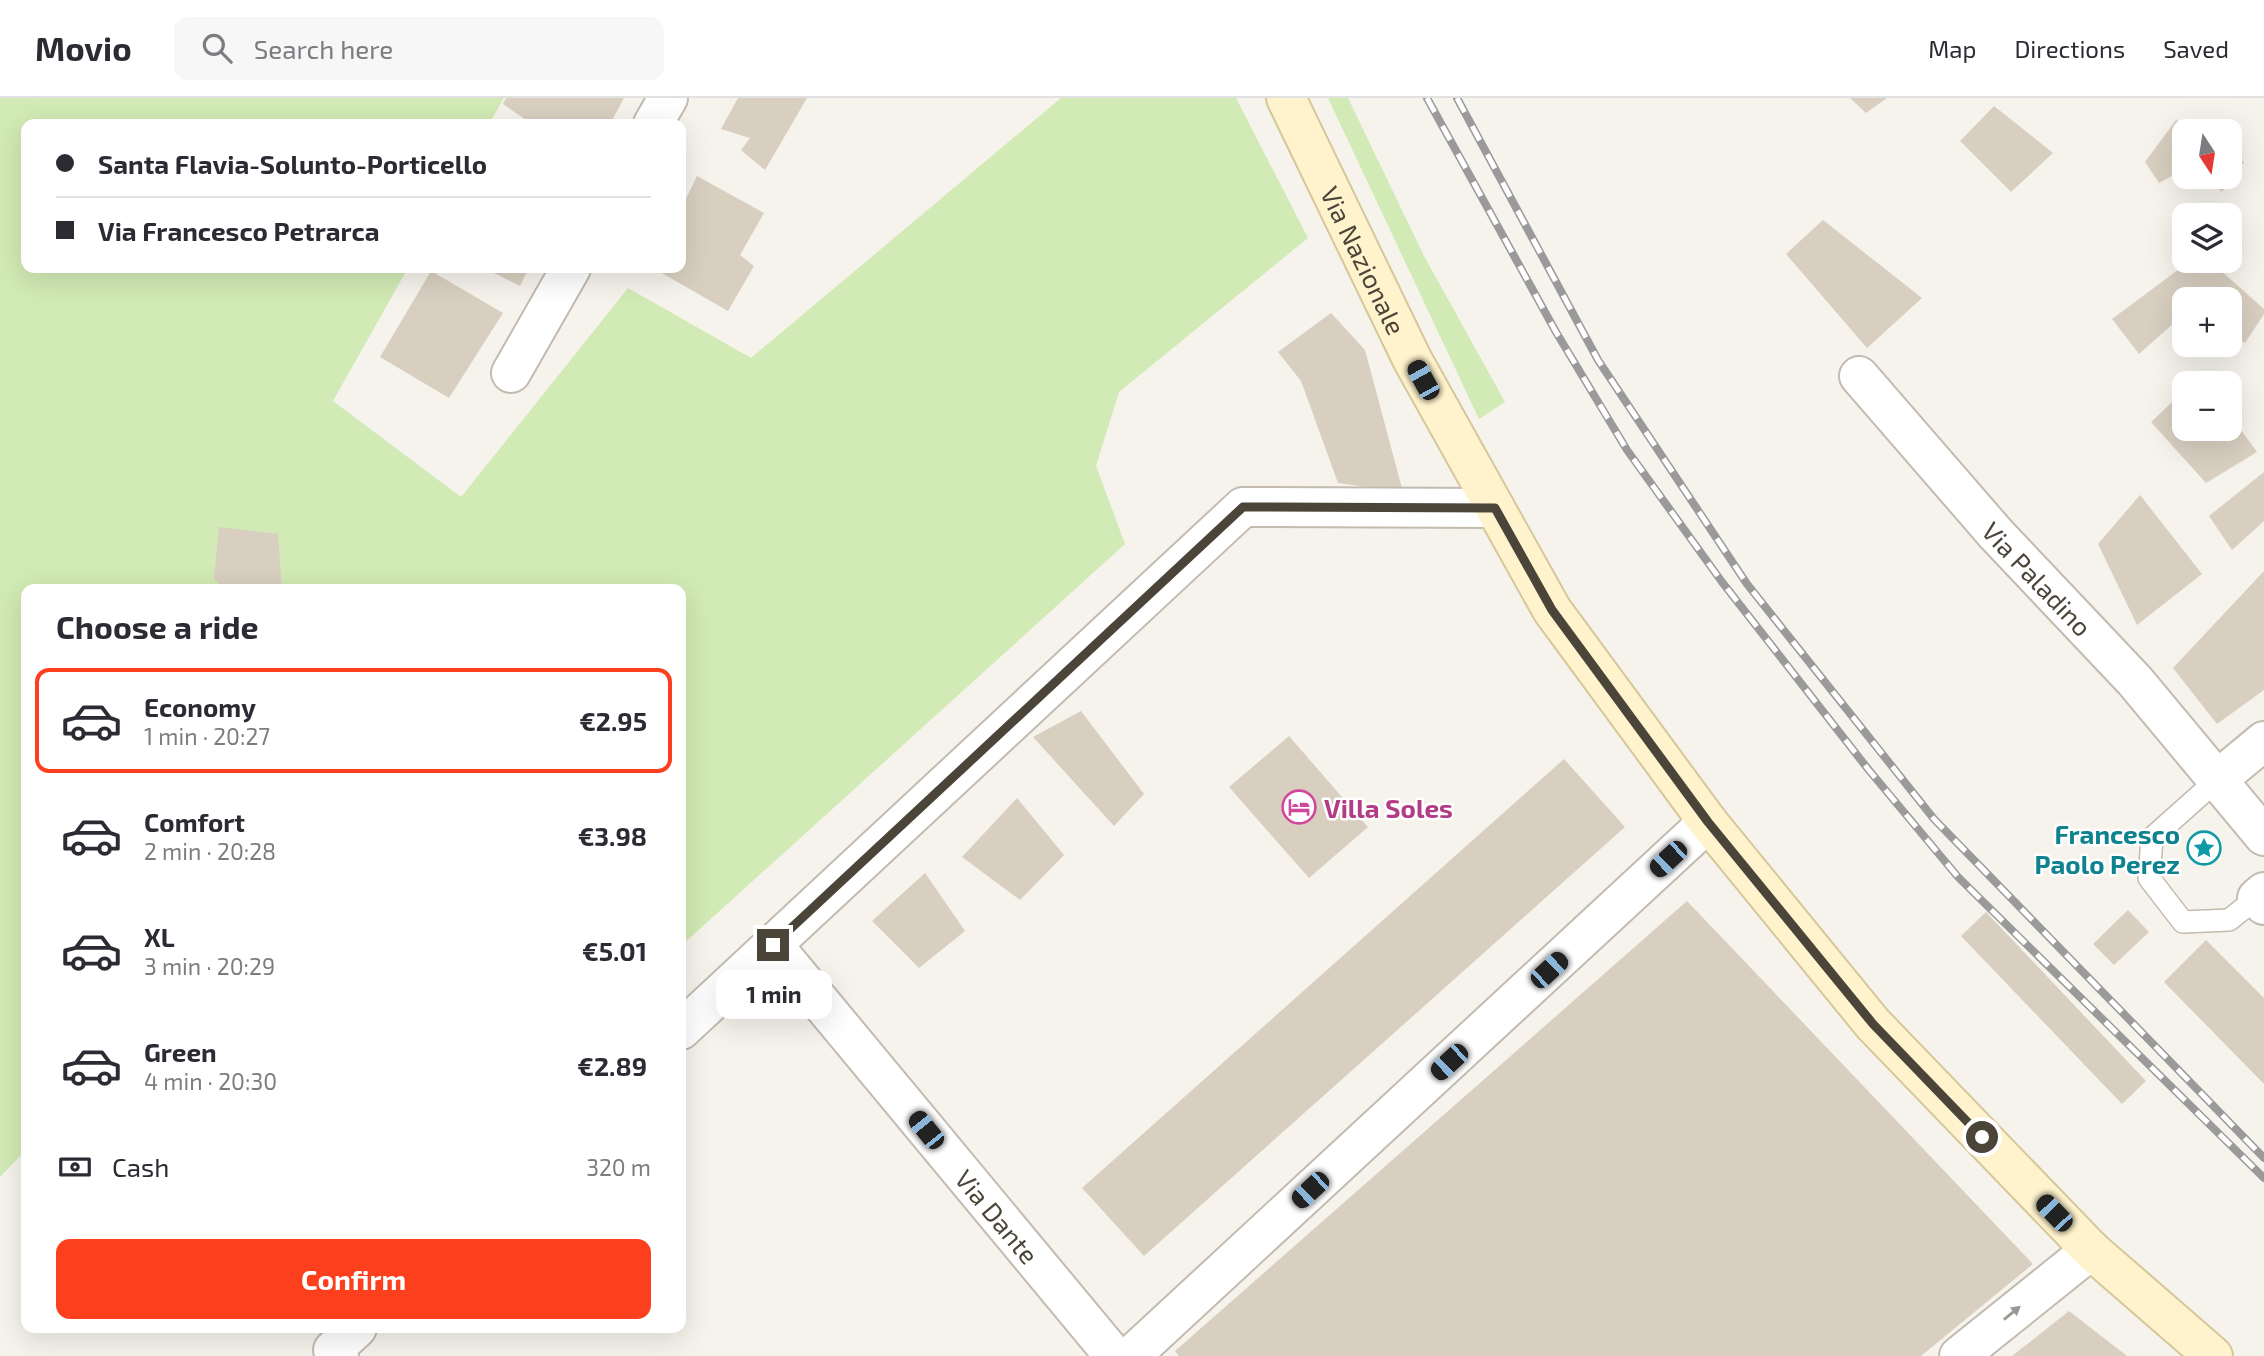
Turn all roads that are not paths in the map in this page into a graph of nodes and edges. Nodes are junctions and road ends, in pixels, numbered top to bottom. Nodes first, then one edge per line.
1 (668, 98) edge
2 (1286, 98) edge
3 (656, 119) edge
4 (568, 273) edge
5 (511, 373) dead end
6 (1859, 376) dead end
7 (1495, 508) junction
8 (2264, 741) edge
9 (2217, 780) junction
10 (1708, 822) junction
11 (2264, 836) edge
12 (2262, 898) edge
13 (773, 945) junction
14 (686, 1025) edge
15 (2091, 1250) junction
16 (352, 1333) edge
17 (339, 1356) edge
18 (1114, 1356) edge
19 (1130, 1356) edge
20 (1959, 1356) edge
21 (2213, 1356) edge

1 - 3 street
2 - 7 main road, Via Nazionale
4 - 5 street
6 - 9 street, Via Paladino
7 - 10 main road, Via Nazionale
7 - 13 street
8 - 9 street
9 - 11 street, Via Paladino
9 - 12 lane
10 - 15 main road, Via Nazionale
10 - 19 street
13 - 14 street
13 - 18 street, Via Dante
20 -> 15 street
15 - 21 main road, Via Nazionale
16 - 17 street

